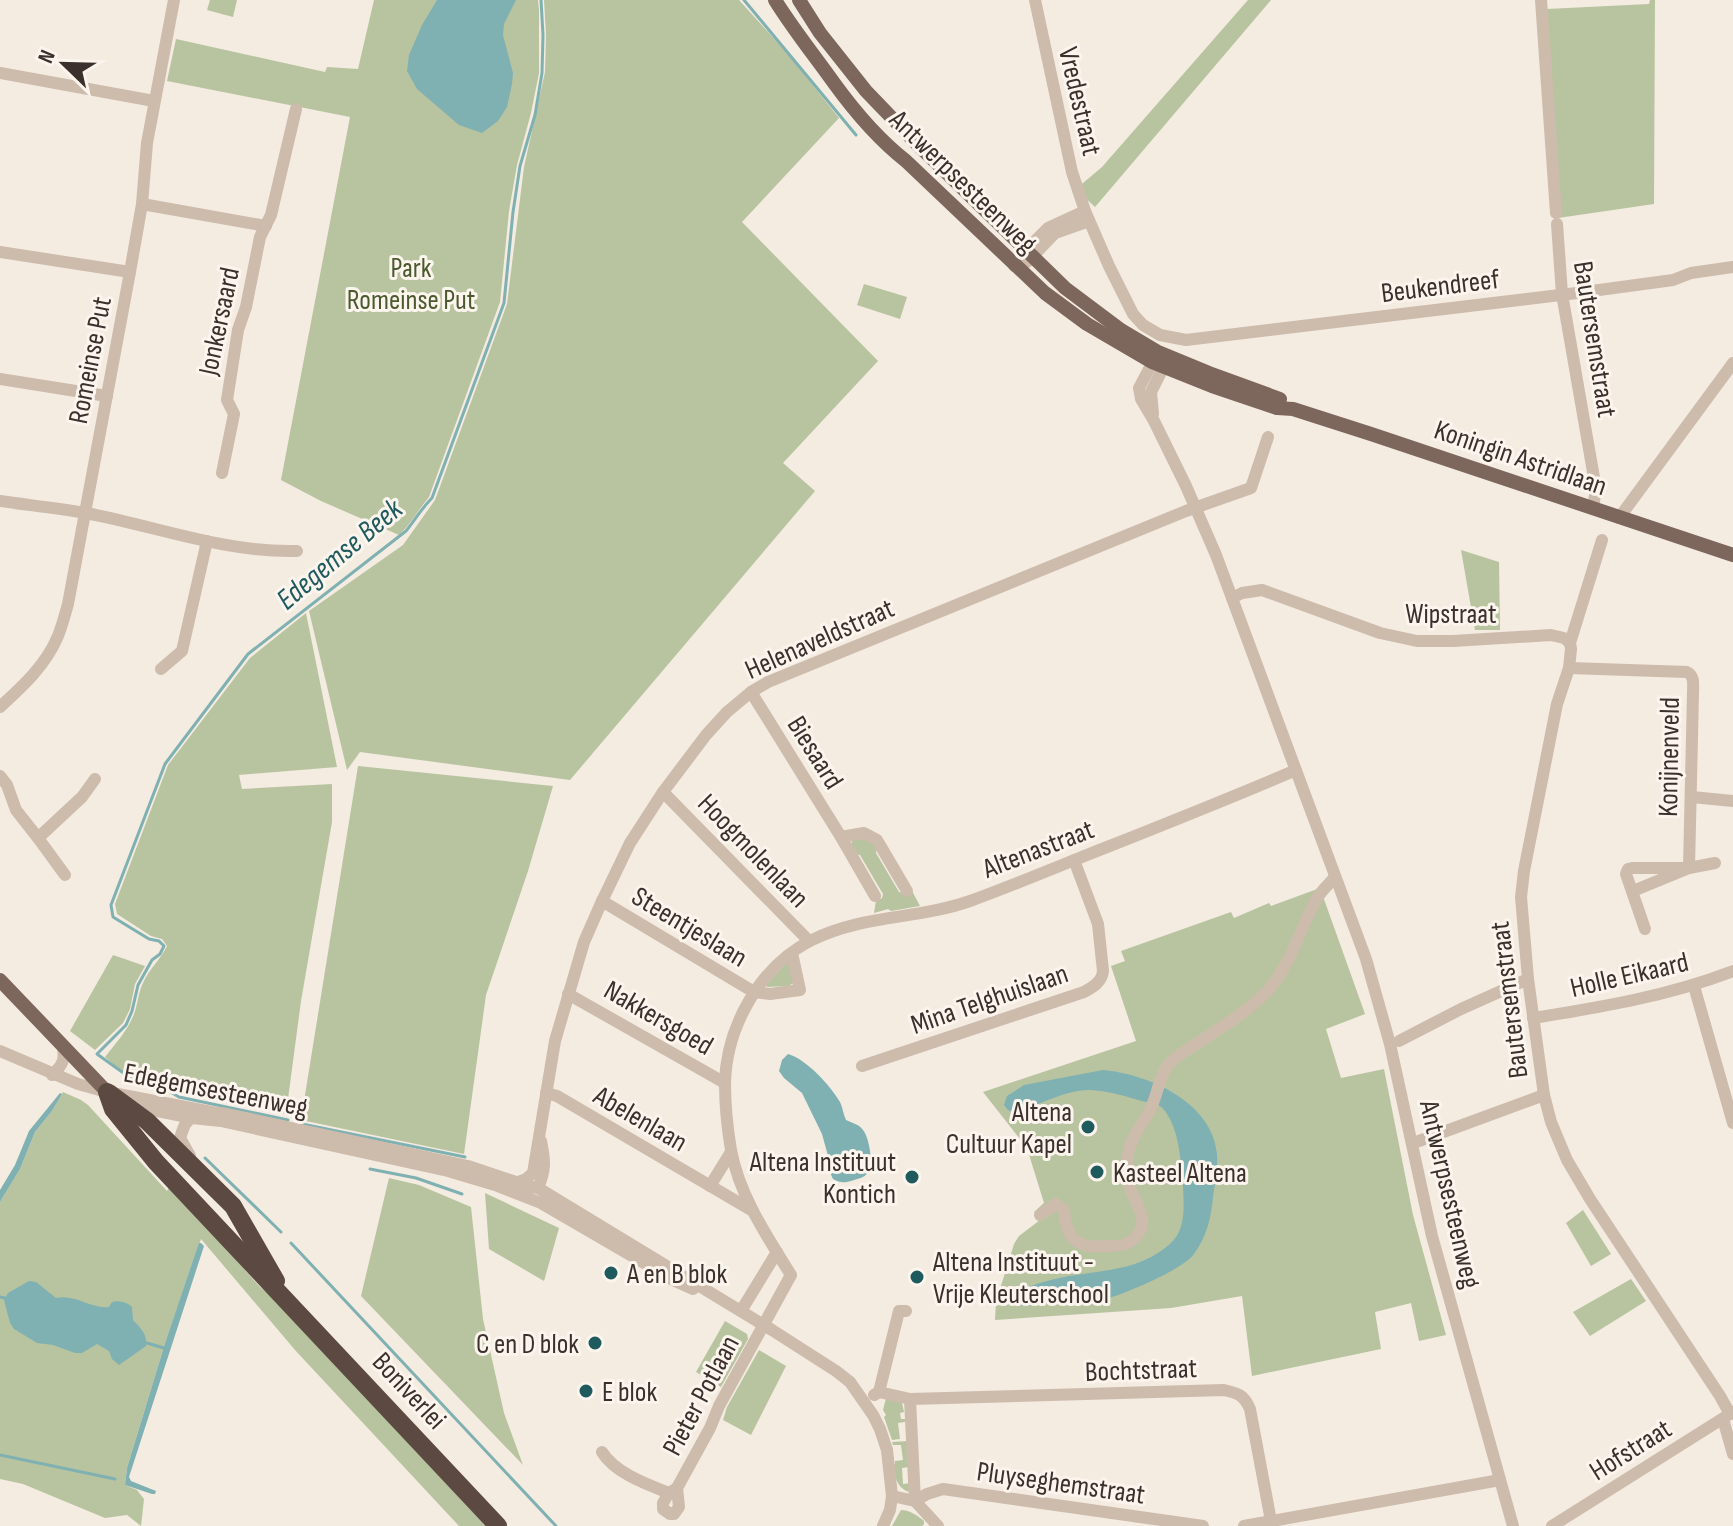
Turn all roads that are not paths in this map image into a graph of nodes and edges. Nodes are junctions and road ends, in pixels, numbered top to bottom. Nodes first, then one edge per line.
1 (174, 0) edge
2 (775, 0) edge
3 (799, 0) edge
4 (1035, 0) edge
5 (1541, 0) edge
6 (0, 73) edge
7 (154, 101) junction
8 (296, 109) dead end
9 (142, 204) junction
10 (1087, 216) junction
11 (266, 226) junction
12 (0, 252) edge
13 (1029, 254) junction
14 (1733, 267) edge
15 (1016, 268) junction
16 (130, 272) junction
17 (1562, 294) junction
18 (1152, 331) joint
19 (1161, 359) junction
20 (1733, 363) edge
21 (0, 379) edge
22 (107, 396) junction
23 (1268, 437) dead end
24 (222, 473) dead end
25 (0, 501) edge
26 (1195, 507) junction
27 (1593, 508) junction
28 (85, 513) junction
29 (1619, 518) junction
30 (1602, 540) dead end
31 (207, 541) junction
32 (297, 551) dead end
33 (1733, 555) edge
34 (1237, 596) junction
35 (1570, 643) junction
36 (1569, 668) junction
37 (161, 669) dead end
38 (751, 692) junction
39 (0, 707) edge
40 (1296, 770) junction
41 (0, 776) edge
42 (95, 779) dead end
43 (663, 792) junction
44 (1692, 797) junction
45 (1733, 801) edge
46 (841, 837) junction
47 (38, 838) junction
48 (1074, 860) junction
49 (1715, 863) dead end
50 (1689, 868) junction
51 (65, 875) dead end
52 (1335, 877) junction
53 (907, 891) dead end
54 (1633, 891) junction
55 (875, 896) dead end
56 (602, 901) junction
57 (1645, 929) dead end
58 (809, 941) junction
59 (792, 953) junction
60 (1733, 971) edge
61 (1528, 979) junction
62 (0, 980) edge
63 (1694, 986) junction
64 (754, 992) junction
65 (568, 994) junction
66 (1533, 1018) junction
67 (1399, 1041) dead end
68 (62, 1044) junction
69 (0, 1051) edge
70 (862, 1066) dead end
71 (52, 1075) junction
72 (725, 1083) junction
73 (78, 1084) junction
74 (546, 1093) junction
75 (1544, 1095) junction
76 (110, 1100) junction
77 (192, 1118) junction
78 (1733, 1123) edge
79 (540, 1138) junction
80 (1419, 1141) dead end
81 (731, 1152) junction
82 (200, 1172) junction
83 (482, 1176) junction
84 (710, 1186) junction
85 (517, 1187) junction
86 (538, 1188) junction
87 (753, 1211) junction
88 (1040, 1215) dead end
89 (777, 1252) junction
90 (280, 1292) junction
91 (710, 1292) junction
92 (741, 1311) junction
93 (906, 1311) dead end
94 (764, 1325) junction
95 (879, 1392) junction
96 (910, 1399) junction
97 (865, 1401) junction
98 (1729, 1415) edge
99 (602, 1452) dead end
100 (1733, 1454) edge
101 (1500, 1480) junction
102 (892, 1496) junction
103 (915, 1501) junction
104 (1271, 1521) junction
105 (498, 1526) edge
106 (883, 1526) edge
107 (938, 1526) edge
108 (1203, 1526) edge
109 (1244, 1526) edge
110 (1513, 1526) edge
111 (1552, 1526) edge

1 - 7 street, Romeinse Put
2 - 15 main road, Antwerpsesteenweg
3 - 13 main road, Antwerpsesteenweg
4 - 10 street, Vredestraat
5 - 17 street, Bautersemstraat
6 - 7 street
7 - 9 street, Romeinse Put
8 - 11 street, Jonkersaard
9 - 11 street
9 - 16 street, Romeinse Put
10 - 13 street
10 - 18 street, Vredestraat
11 - 24 street, Jonkersaard
12 - 16 street
13 - 15 street
13 - 19 main road, Antwerpsesteenweg
14 - 17 street, Beukendreef
15 - 19 main road, Antwerpsesteenweg
16 - 22 street, Romeinse Put
17 - 18 street, Beukendreef
17 - 27 street, Bautersemstraat
19 - 26 street, Antwerpsesteenweg
19 - 27 main road, Koningin Astridlaan
20 - 29 street
21 - 22 street
22 - 28 street, Romeinse Put
23 - 26 street, Helenaveldstraat
25 - 28 street
26 - 34 street, Antwerpsesteenweg
26 - 38 street, Helenaveldstraat
27 - 29 main road, Koningin Astridlaan
28 - 31 street
28 - 39 street, Romeinse Put
29 - 33 main road, Koningin Astridlaan
30 - 35 street, Bautersemstraat
31 - 32 street
31 - 37 street
34 - 35 street, Wipstraat
34 - 40 street, Antwerpsesteenweg
35 - 36 street, Bautersemstraat
36 - 44 street, Konijnenveld
36 - 61 street, Bautersemstraat
38 - 43 street, Helenaveldstraat
38 - 46 street, Biesaard
40 - 48 street, Altenastraat
40 - 52 street, Antwerpsesteenweg
41 - 47 street
42 - 47 street
43 - 56 street, Helenaveldstraat
43 - 58 street, Hoogmolenlaan
44 - 45 street
44 - 50 street, Konijnenveld
46 - 53 street
46 - 55 street, Biesaard
47 - 51 street
48 - 58 street, Altenastraat
48 - 70 street, Mina Telghuislaan
49 - 50 street
50 - 54 street
50 - 54 street
52 - 88 street
52 - 101 street, Antwerpsesteenweg
54 - 57 street
56 - 64 street, Steentjeslaan
56 - 65 street, Helenaveldstraat
58 - 59 street, Altenastraat
59 - 64 street, Altenastraat
59 - 64 street
60 - 63 street, Holle Eikaard
61 - 66 street, Bautersemstraat
61 - 67 street
62 - 68 main road, Boniverlei
63 - 66 street, Holle Eikaard
63 - 78 street
64 - 72 street, Altenastraat
65 - 72 street, Nakkersgoed
65 - 74 street, Helenaveldstraat
66 - 75 street, Bautersemstraat
68 - 71 street
68 - 76 main road, Boniverlei
69 - 71 street
71 - 73 street
72 - 81 street, Altenastraat
73 - 76 street
73 - 76 street
74 - 79 street, Helenaveldstraat
74 - 84 street, Abelenlaan
75 - 80 street
75 - 98 street, Bautersemstraat
76 - 77 street, Edegemsesteenweg
76 - 82 highway, Boniverlei
76 - 83 street, Edegemsesteenweg
76 - 90 highway, Boniverlei
77 - 82 street, Boniverlei
77 - 83 street, Edegemsesteenweg
79 - 85 street, Helenaveldstraat
79 - 86 street, Helenaveldstraat
81 - 84 street
81 - 87 street, Altenastraat
82 - 90 highway, Boniverlei
83 - 85 street, Edegemsesteenweg
84 - 87 street, Abelenlaan
85 - 86 street
85 - 91 street, Edegemsesteenweg
86 - 91 street, Edegemsesteenweg
87 - 89 street, Altenastraat
89 - 92 street
89 - 94 street, Altenastraat
90 - 105 highway, Boniverlei
91 - 92 street, Edegemsesteenweg
92 - 94 street, Edegemsesteenweg
93 - 95 street
94 - 97 street, Edegemsesteenweg
94 - 99 street, Pieter Potlaan
95 - 96 street
95 - 97 street
96 - 103 street
96 - 104 street, Bochtstraat
97 - 102 street, Edegemsesteenweg
98 - 100 street, Bautersemstraat
98 - 111 street, Hofstraat
101 - 104 street
101 - 110 street, Antwerpsesteenweg
102 - 103 street
102 - 106 street
103 - 107 street
103 - 108 street, Pluyseghemstraat
104 - 109 street

